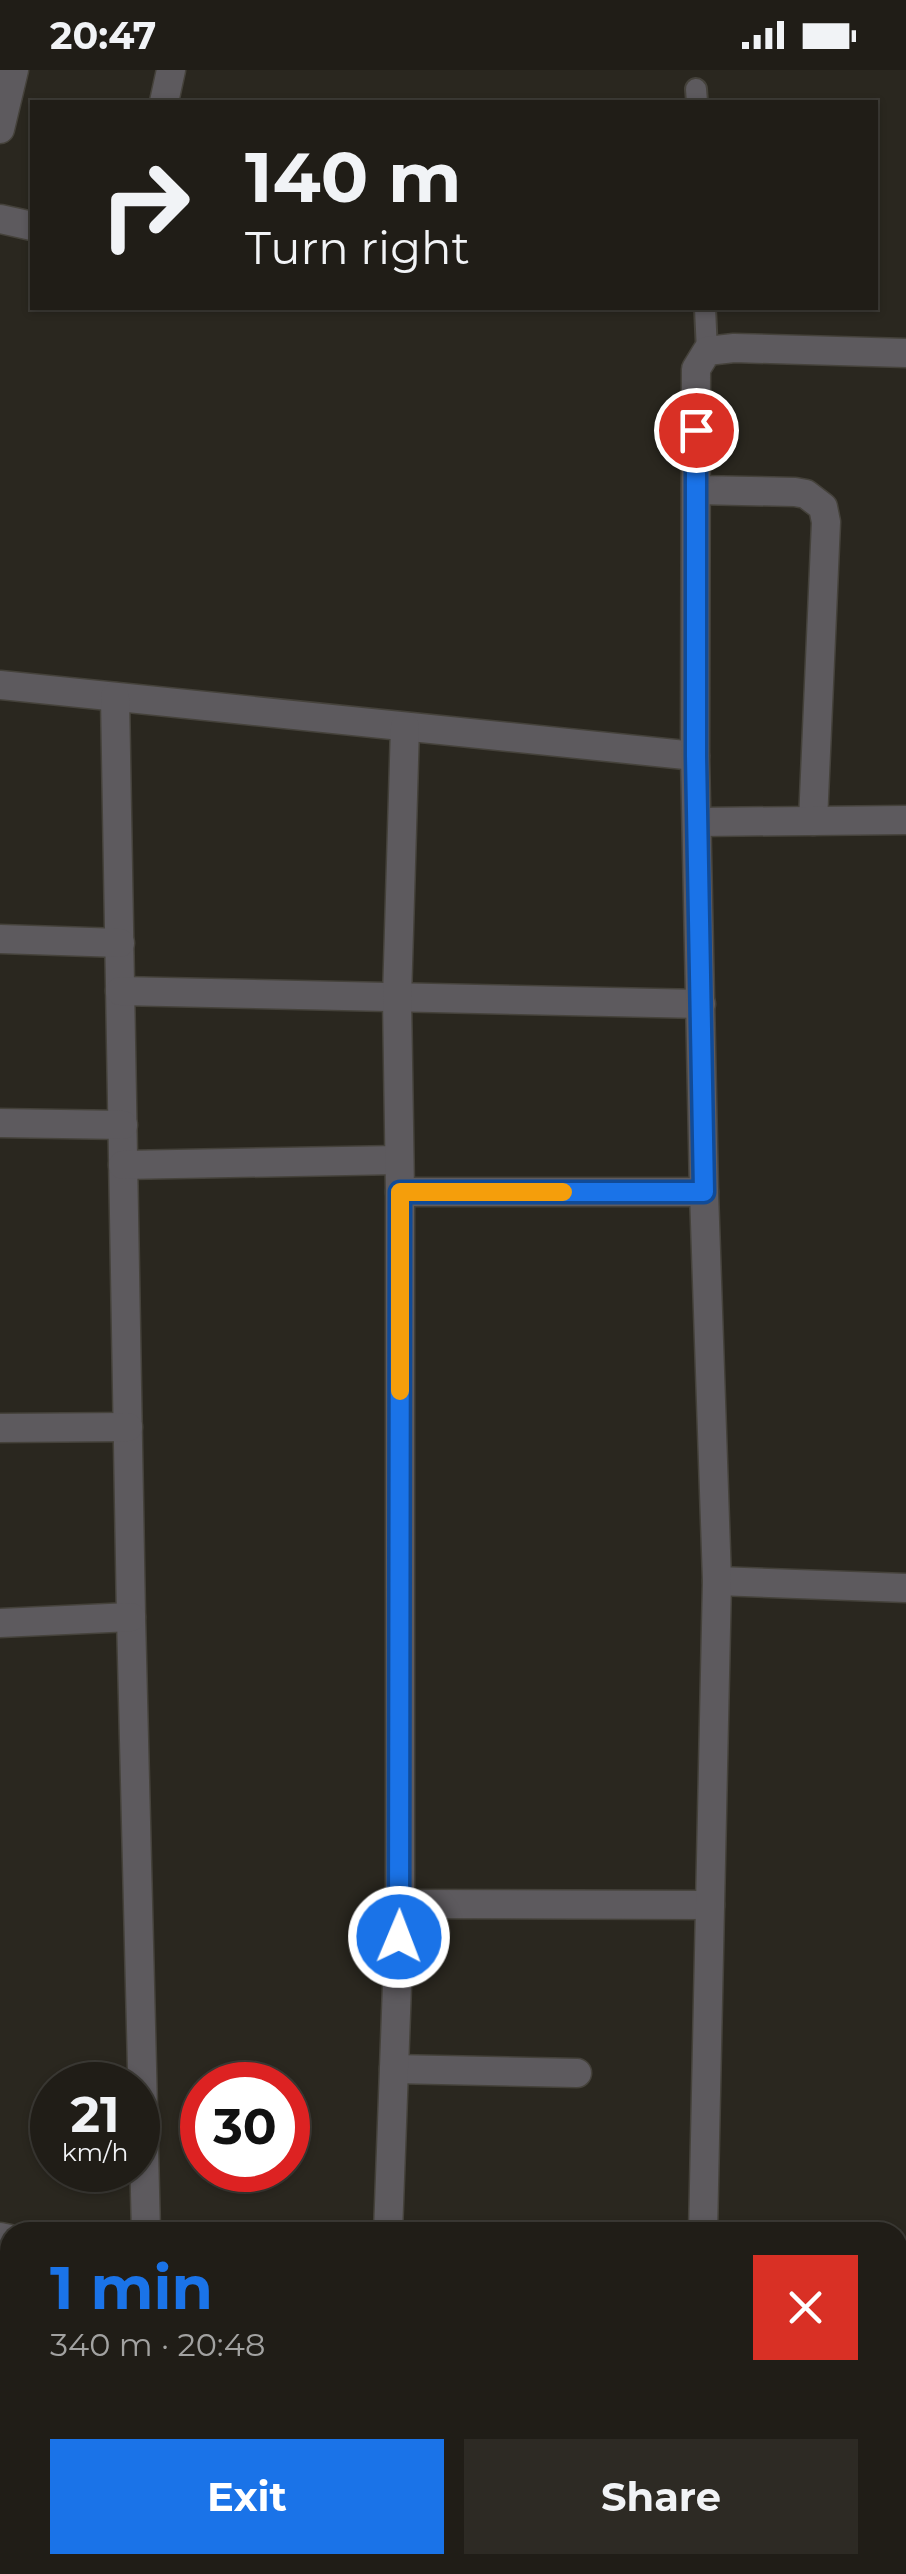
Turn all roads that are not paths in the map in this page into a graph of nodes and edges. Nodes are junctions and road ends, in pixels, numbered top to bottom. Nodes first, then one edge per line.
1 (14, 70) edge
2 (171, 70) edge
3 (164, 100) edge
4 (0, 130) edge
5 (0, 220) edge
6 (30, 226) edge
7 (705, 310) edge
8 (706, 351) junction
9 (906, 353) edge
10 (696, 490) junction
11 (0, 685) edge
12 (115, 697) junction
13 (405, 727) junction
14 (696, 756) junction
15 (906, 820) edge
16 (812, 821) junction
17 (698, 822) junction
18 (0, 939) edge
19 (120, 943) junction
20 (120, 991) junction
21 (397, 998) junction
22 (701, 1004) junction
23 (0, 1122) edge
24 (123, 1126) junction
25 (400, 1160) junction
26 (124, 1165) junction
27 (400, 1192) junction
28 (704, 1192) junction
29 (128, 1426) junction
30 (0, 1428) edge
31 (717, 1581) junction
32 (906, 1588) edge
33 (131, 1617) junction
34 (0, 1624) edge
35 (400, 1904) junction
36 (710, 1906) junction
37 (394, 2069) junction
38 (576, 2073) dead end
39 (146, 2222) edge
40 (388, 2222) edge
41 (703, 2222) edge

1 - 4 street
2 - 3 street
5 - 6 street
7 - 8 lane
8 - 9 street
8 - 10 street
10 - 14 street
10 - 16 street
11 - 12 street
12 - 13 street
12 - 19 street
13 - 14 street
13 - 21 street
14 - 17 street
15 - 16 street
16 - 17 street
17 - 22 street
18 - 19 street
19 - 20 street
20 - 21 street
20 - 24 street
21 - 22 street
21 - 25 street
22 - 28 street
23 - 24 street
24 - 26 street
25 - 26 street
25 - 27 street
26 - 29 street
27 - 28 street
27 - 35 street
28 - 31 street
29 - 30 street
29 - 33 street
31 - 32 street
31 - 36 street
33 - 34 street
33 - 39 street
35 - 36 street
35 - 37 street
36 - 41 street
37 - 38 street
37 - 40 street

